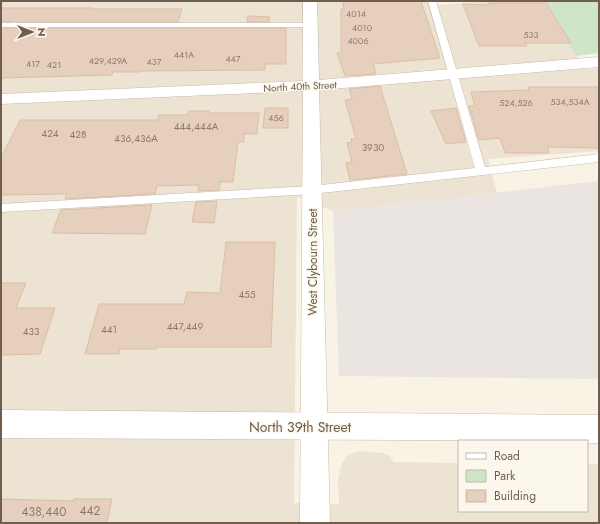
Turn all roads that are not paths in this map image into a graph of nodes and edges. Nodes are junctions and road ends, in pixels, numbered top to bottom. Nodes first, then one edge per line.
1 (310, 1) edge
2 (435, 1) edge
3 (1, 25) edge
4 (310, 25) junction
5 (599, 62) edge
6 (452, 73) junction
7 (310, 86) junction
8 (1, 99) edge
9 (599, 158) edge
10 (481, 171) junction
11 (312, 190) junction
12 (1, 208) edge
13 (1, 424) edge
14 (314, 426) junction
15 (599, 429) edge
16 (315, 523) edge

1 - 4 street, West Clybourn Street
2 - 6 lane
3 - 4 lane
4 - 7 street, West Clybourn Street
5 - 6 street, North 40th Street
6 - 7 street, North 40th Street
6 - 10 lane
7 - 8 street, North 40th Street
7 - 11 street, West Clybourn Street
9 - 10 lane
10 - 11 lane
11 - 12 lane
11 - 14 street, West Clybourn Street
13 - 14 street, North 39th Street
14 - 15 street, North 39th Street
14 - 16 street, West Clybourn Street

